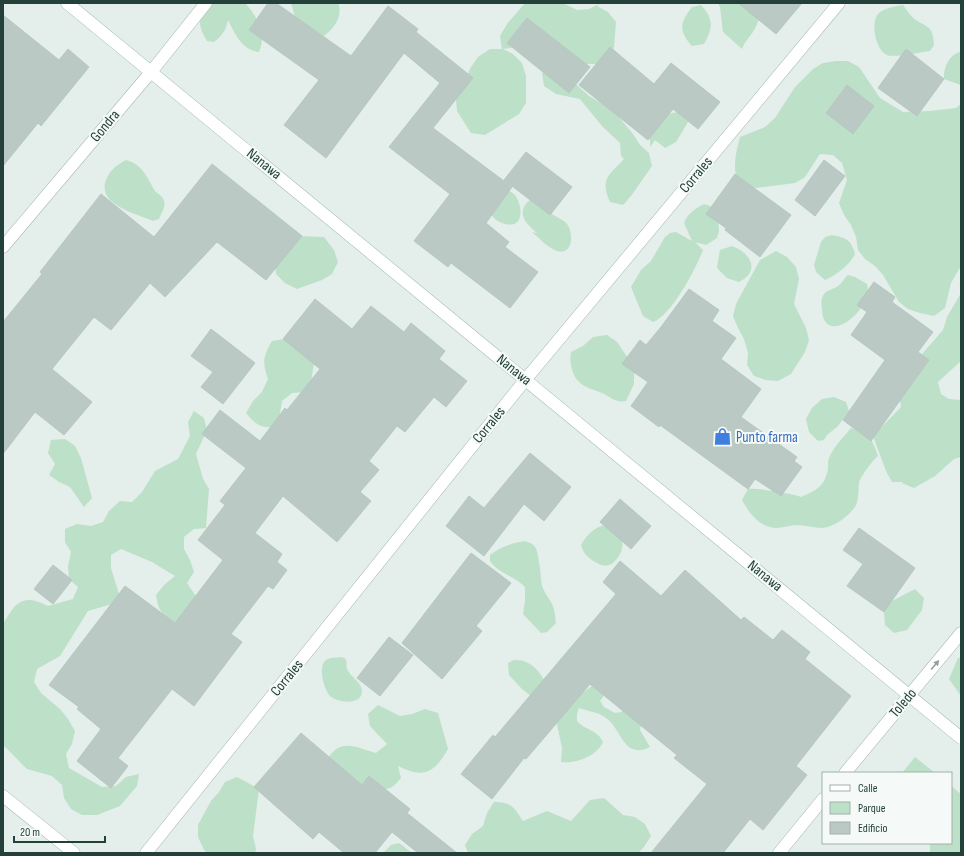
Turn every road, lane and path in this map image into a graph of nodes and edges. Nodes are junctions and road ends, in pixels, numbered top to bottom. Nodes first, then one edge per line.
1 (67, 3) edge
2 (206, 3) edge
3 (839, 3) edge
4 (151, 72) junction
5 (3, 247) edge
6 (526, 379) junction
7 (961, 633) edge
8 (910, 695) junction
9 (961, 738) edge
10 (846, 772) edge
11 (3, 796) edge
12 (822, 801) edge
13 (74, 853) edge
14 (146, 853) edge
15 (779, 853) edge

1 - 4 street, Nanawa
2 - 4 street, Gondra
3 - 6 street, Corrales
4 - 5 street, Gondra
4 - 6 street, Nanawa
6 - 8 street, Nanawa
6 - 14 street, Corrales
8 -> 7 street, Toledo
8 - 9 street, Nanawa
8 - 10 street, Toledo
11 - 13 street
12 - 15 street

